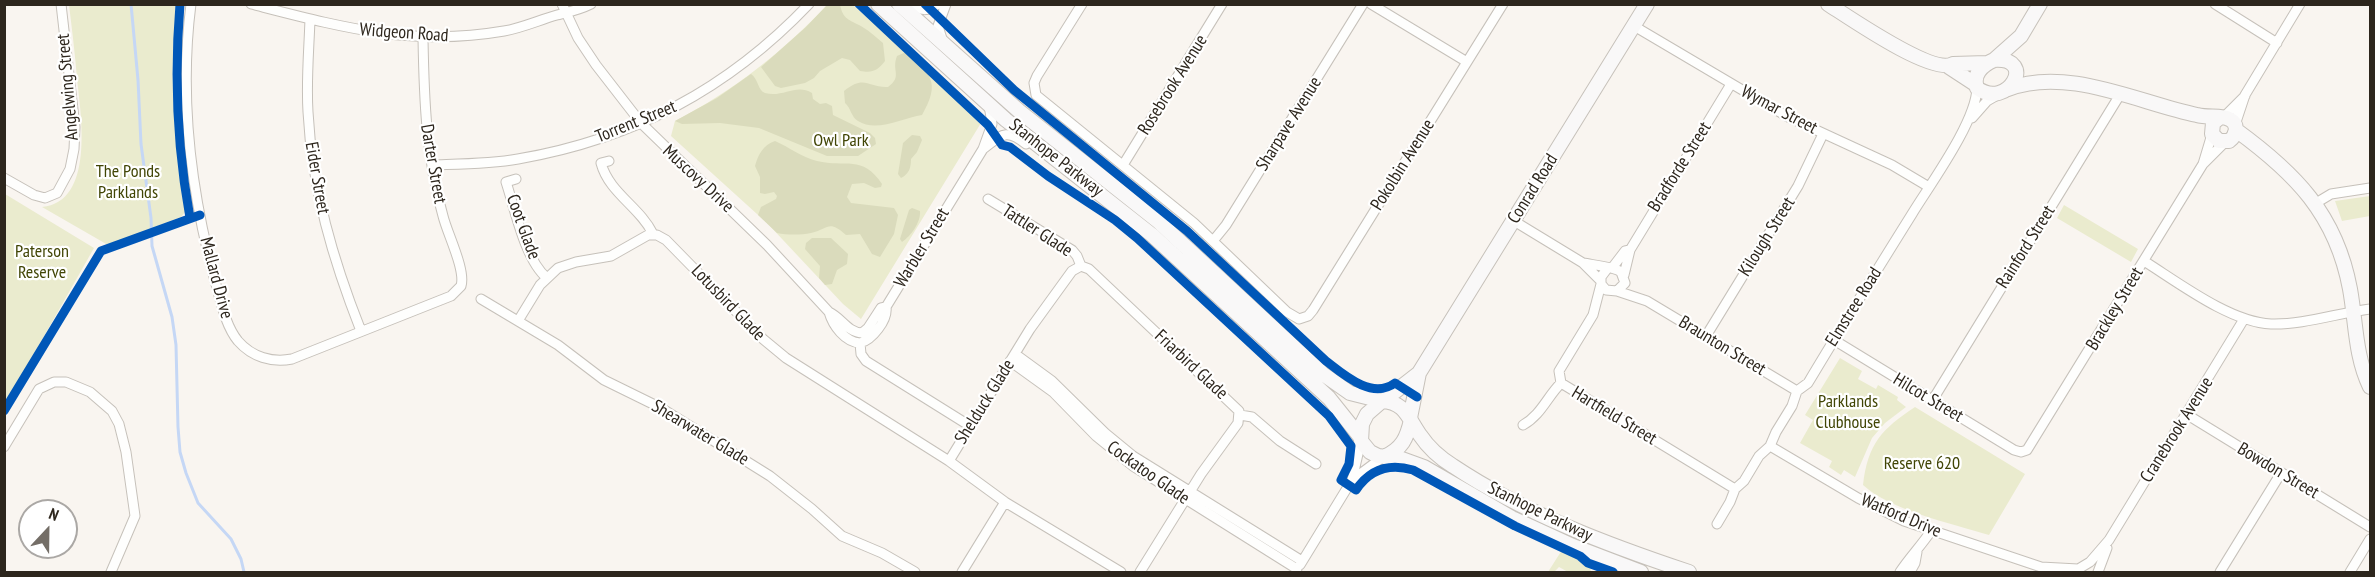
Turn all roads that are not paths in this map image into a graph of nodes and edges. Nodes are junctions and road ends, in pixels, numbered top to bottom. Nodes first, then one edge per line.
1 (61, 4) edge
2 (191, 4) edge
3 (251, 4) edge
4 (562, 4) edge
5 (591, 4) edge
6 (809, 4) edge
7 (878, 4) edge
8 (899, 4) edge
9 (909, 4) edge
10 (938, 4) edge
11 (946, 4) edge
12 (1082, 4) edge
13 (1222, 4) edge
14 (1363, 4) edge
15 (1371, 4) edge
16 (1503, 4) edge
17 (1647, 4) edge
18 (1828, 4) edge
19 (2040, 4) edge
20 (2215, 4) edge
21 (2300, 4) edge
22 (566, 14) junction
23 (310, 19) junction
24 (1634, 26) junction
25 (2021, 36) junction
26 (423, 38) junction
27 (2277, 43) junction
28 (948, 49) junction
29 (1990, 61) junction
30 (1467, 62) junction
31 (2015, 66) junction
32 (1949, 67) junction
33 (2046, 81) junction
34 (1731, 84) junction
35 (1976, 86) junction
36 (2005, 91) junction
37 (2121, 93) junction
38 (2245, 95) junction
39 (989, 105) junction
40 (2178, 111) junction
41 (1970, 119) junction
42 (641, 123) junction
43 (2228, 129) junction
44 (2212, 132) junction
45 (1823, 134) junction
46 (983, 149) junction
47 (609, 161) dead end
48 (2203, 164) junction
49 (432, 165) junction
50 (1123, 165) junction
51 (1069, 169) junction
52 (4, 178) edge
53 (516, 179) dead end
54 (1929, 187) junction
55 (2370, 188) edge
56 (988, 199) dead end
57 (2316, 203) junction
58 (1514, 221) junction
59 (653, 234) junction
60 (1213, 241) junction
61 (1630, 250) junction
62 (2144, 261) junction
63 (1583, 263) junction
64 (1081, 266) junction
65 (1610, 268) junction
66 (1624, 276) junction
67 (546, 278) junction
68 (1601, 282) junction
69 (461, 286) joint
70 (1616, 292) junction
71 (481, 299) dead end
72 (1647, 301) junction
73 (886, 307) junction
74 (2370, 309) edge
75 (2353, 311) junction
76 (829, 312) junction
77 (1593, 315) junction
78 (2244, 319) junction
79 (518, 321) junction
80 (361, 331) junction
81 (1706, 336) junction
82 (1834, 340) junction
83 (860, 343) junction
84 (1012, 358) junction
85 (1419, 373) junction
86 (1561, 383) junction
87 (2370, 387) edge
88 (1797, 391) junction
89 (1932, 400) junction
90 (1382, 401) junction
91 (2186, 414) junction
92 (1240, 415) junction
93 (1411, 419) junction
94 (1523, 425) dead end
95 (970, 426) junction
96 (1361, 440) junction
97 (1770, 446) junction
98 (4, 447) edge
99 (2024, 452) joint
100 (1384, 457) junction
101 (949, 461) junction
102 (1316, 464) dead end
103 (2281, 472) junction
104 (1352, 480) junction
105 (1735, 489) junction
106 (1188, 496) junction
107 (1005, 502) junction
108 (1717, 524) dead end
109 (2370, 527) edge
110 (1931, 531) junction
111 (2370, 539) edge
112 (2109, 540) junction
113 (1917, 552) junction
114 (2041, 567) junction
115 (1298, 568) edge
116 (2078, 569) edge
117 (111, 573) edge
118 (915, 573) edge
119 (962, 573) edge
120 (1121, 573) edge
121 (1140, 573) edge
122 (1641, 573) edge
123 (1689, 573) edge
124 (1900, 573) edge
125 (1910, 573) edge
126 (2051, 573) edge
127 (2097, 573) edge
128 (2220, 573) edge
129 (2350, 573) edge

1 - 52 street, Angelwing Street
2 - 80 street, Mallard Drive
3 - 23 street, Widgeon Road
4 - 22 street, Muscovy Drive
5 - 22 street, Widgeon Road
6 - 42 street, Torrent Street
7 - 39 main road, Stanhope Parkway
8 - 28 main road, Stanhope Parkway
9 - 10 street
11 - 28 street
12 - 50 street
13 - 50 street, Rosebrook Avenue
14 - 60 street, Sharpave Avenue
15 - 30 street
16 - 30 street, Pokolbin Avenue
17 - 24 main road, Conrad Road
18 - 32 main road
19 - 25 main road
20 - 27 street
21 - 27 street
22 - 26 street, Widgeon Road
22 - 42 street, Muscovy Drive
23 - 26 street, Widgeon Road
23 - 80 street, Eider Street
24 - 34 street, Wymar Street
24 - 58 main road, Conrad Road
25 - 29 main road
25 - 31 main road
26 - 49 street, Darter Street
27 - 38 street
28 - 90 main road, Stanhope Parkway
29 - 31 main road
29 - 32 main road
29 - 35 main road
30 - 60 street, Pokolbin Avenue
31 - 33 main road
31 - 36 main road
32 - 35 main road
33 - 36 main road
33 - 37 main road
34 - 45 street, Wymar Street
34 - 61 street, Bradforde Street
35 - 36 main road
35 - 41 street, Elmstree Road
36 - 41 street, Elmstree Road
37 - 40 main road
37 - 89 street, Rainford Street
38 - 43 street, Brackley Street
38 - 43 street
39 - 46 street, Warbler Street
39 - 51 main road, Stanhope Parkway
40 - 43 main road
40 - 44 main road
41 - 54 street, Elmstree Road
42 - 49 street, Torrent Street
42 - 76 street, Muscovy Drive
43 - 44 main road
43 - 48 street, Brackley Street
43 - 57 main road
44 - 48 street, Brackley Street
45 - 54 street, Wymar Street
45 - 81 street, Kilough Street
46 - 51 street, Warbler Street
46 - 73 street, Warbler Street
47 - 59 street, Lotusbird Glade
48 - 62 street, Brackley Street
49 - 69 street, Darter Street
50 - 60 street
51 - 96 main road, Stanhope Parkway
53 - 67 street, Coot Glade
54 - 82 street, Elmstree Road
55 - 57 street
56 - 64 street, Tattler Glade
57 - 75 main road
58 - 63 street
58 - 85 main road, Conrad Road
59 - 67 street
59 - 101 street, Lotusbird Glade
61 - 65 street, Bradforde Street
61 - 66 street, Bradforde Street
62 - 78 street
62 - 99 street, Brackley Street
63 - 65 street
63 - 68 street
64 - 84 street, Shelduck Glade
64 - 92 street, Friarbird Glade
65 - 66 street
65 - 68 street
66 - 70 street
66 - 72 street, Braunton Street
67 - 79 street
68 - 70 street
68 - 77 street, Hartfield Street
69 - 80 street, Mallard Drive
70 - 72 street, Braunton Street
70 - 77 street, Hartfield Street
71 - 79 street, Shearwater Glade
72 - 81 street, Braunton Street
73 - 76 street, Muscovy Drive
73 - 83 street, Warbler Street
74 - 75 street
75 - 78 street
75 - 87 main road
76 - 83 street, Muscovy Drive
77 - 86 street, Hartfield Street
78 - 91 street, Cranebrook Avenue
79 - 118 street, Shearwater Glade
81 - 88 street, Braunton Street
82 - 88 street, Elmstree Road
82 - 89 street, Hilcot Street
83 - 95 street
84 - 95 street, Shelduck Glade
84 - 106 street, Cockatoo Glade
85 - 90 main road, Conrad Road
85 - 93 main road, Conrad Road
86 - 94 street
86 - 105 street, Hartfield Street
88 - 97 street, Elmstree Road
89 - 99 street, Hilcot Street
90 - 93 main road
90 - 96 main road
91 - 103 street, Bowdon Street
91 - 112 street, Cranebrook Avenue
92 - 102 street
92 - 106 street, Friarbird Glade
93 - 100 main road
93 - 123 main road, Stanhope Parkway
95 - 101 street, Shelduck Glade
96 - 100 main road
96 - 104 street
97 - 105 street, Elmstree Road
97 - 110 street, Watford Drive
98 - 117 street
100 - 104 street
100 - 122 main road, Stanhope Parkway
101 - 107 street, Shelduck Glade
103 - 109 street, Bowdon Street
103 - 128 street
104 - 115 street
105 - 108 street, Elmstree Road
106 - 115 street, Cockatoo Glade
106 - 121 street, Friarbird Glade
107 - 119 street
107 - 120 street, Shelduck Glade
110 - 113 street
110 - 114 street, Watford Drive
111 - 129 street
112 - 116 street, Cranebrook Avenue
112 - 127 street, Cranebrook Avenue
113 - 124 street
113 - 125 street
114 - 116 street, Watford Drive
114 - 126 street, Watford Drive
116 - 127 street

